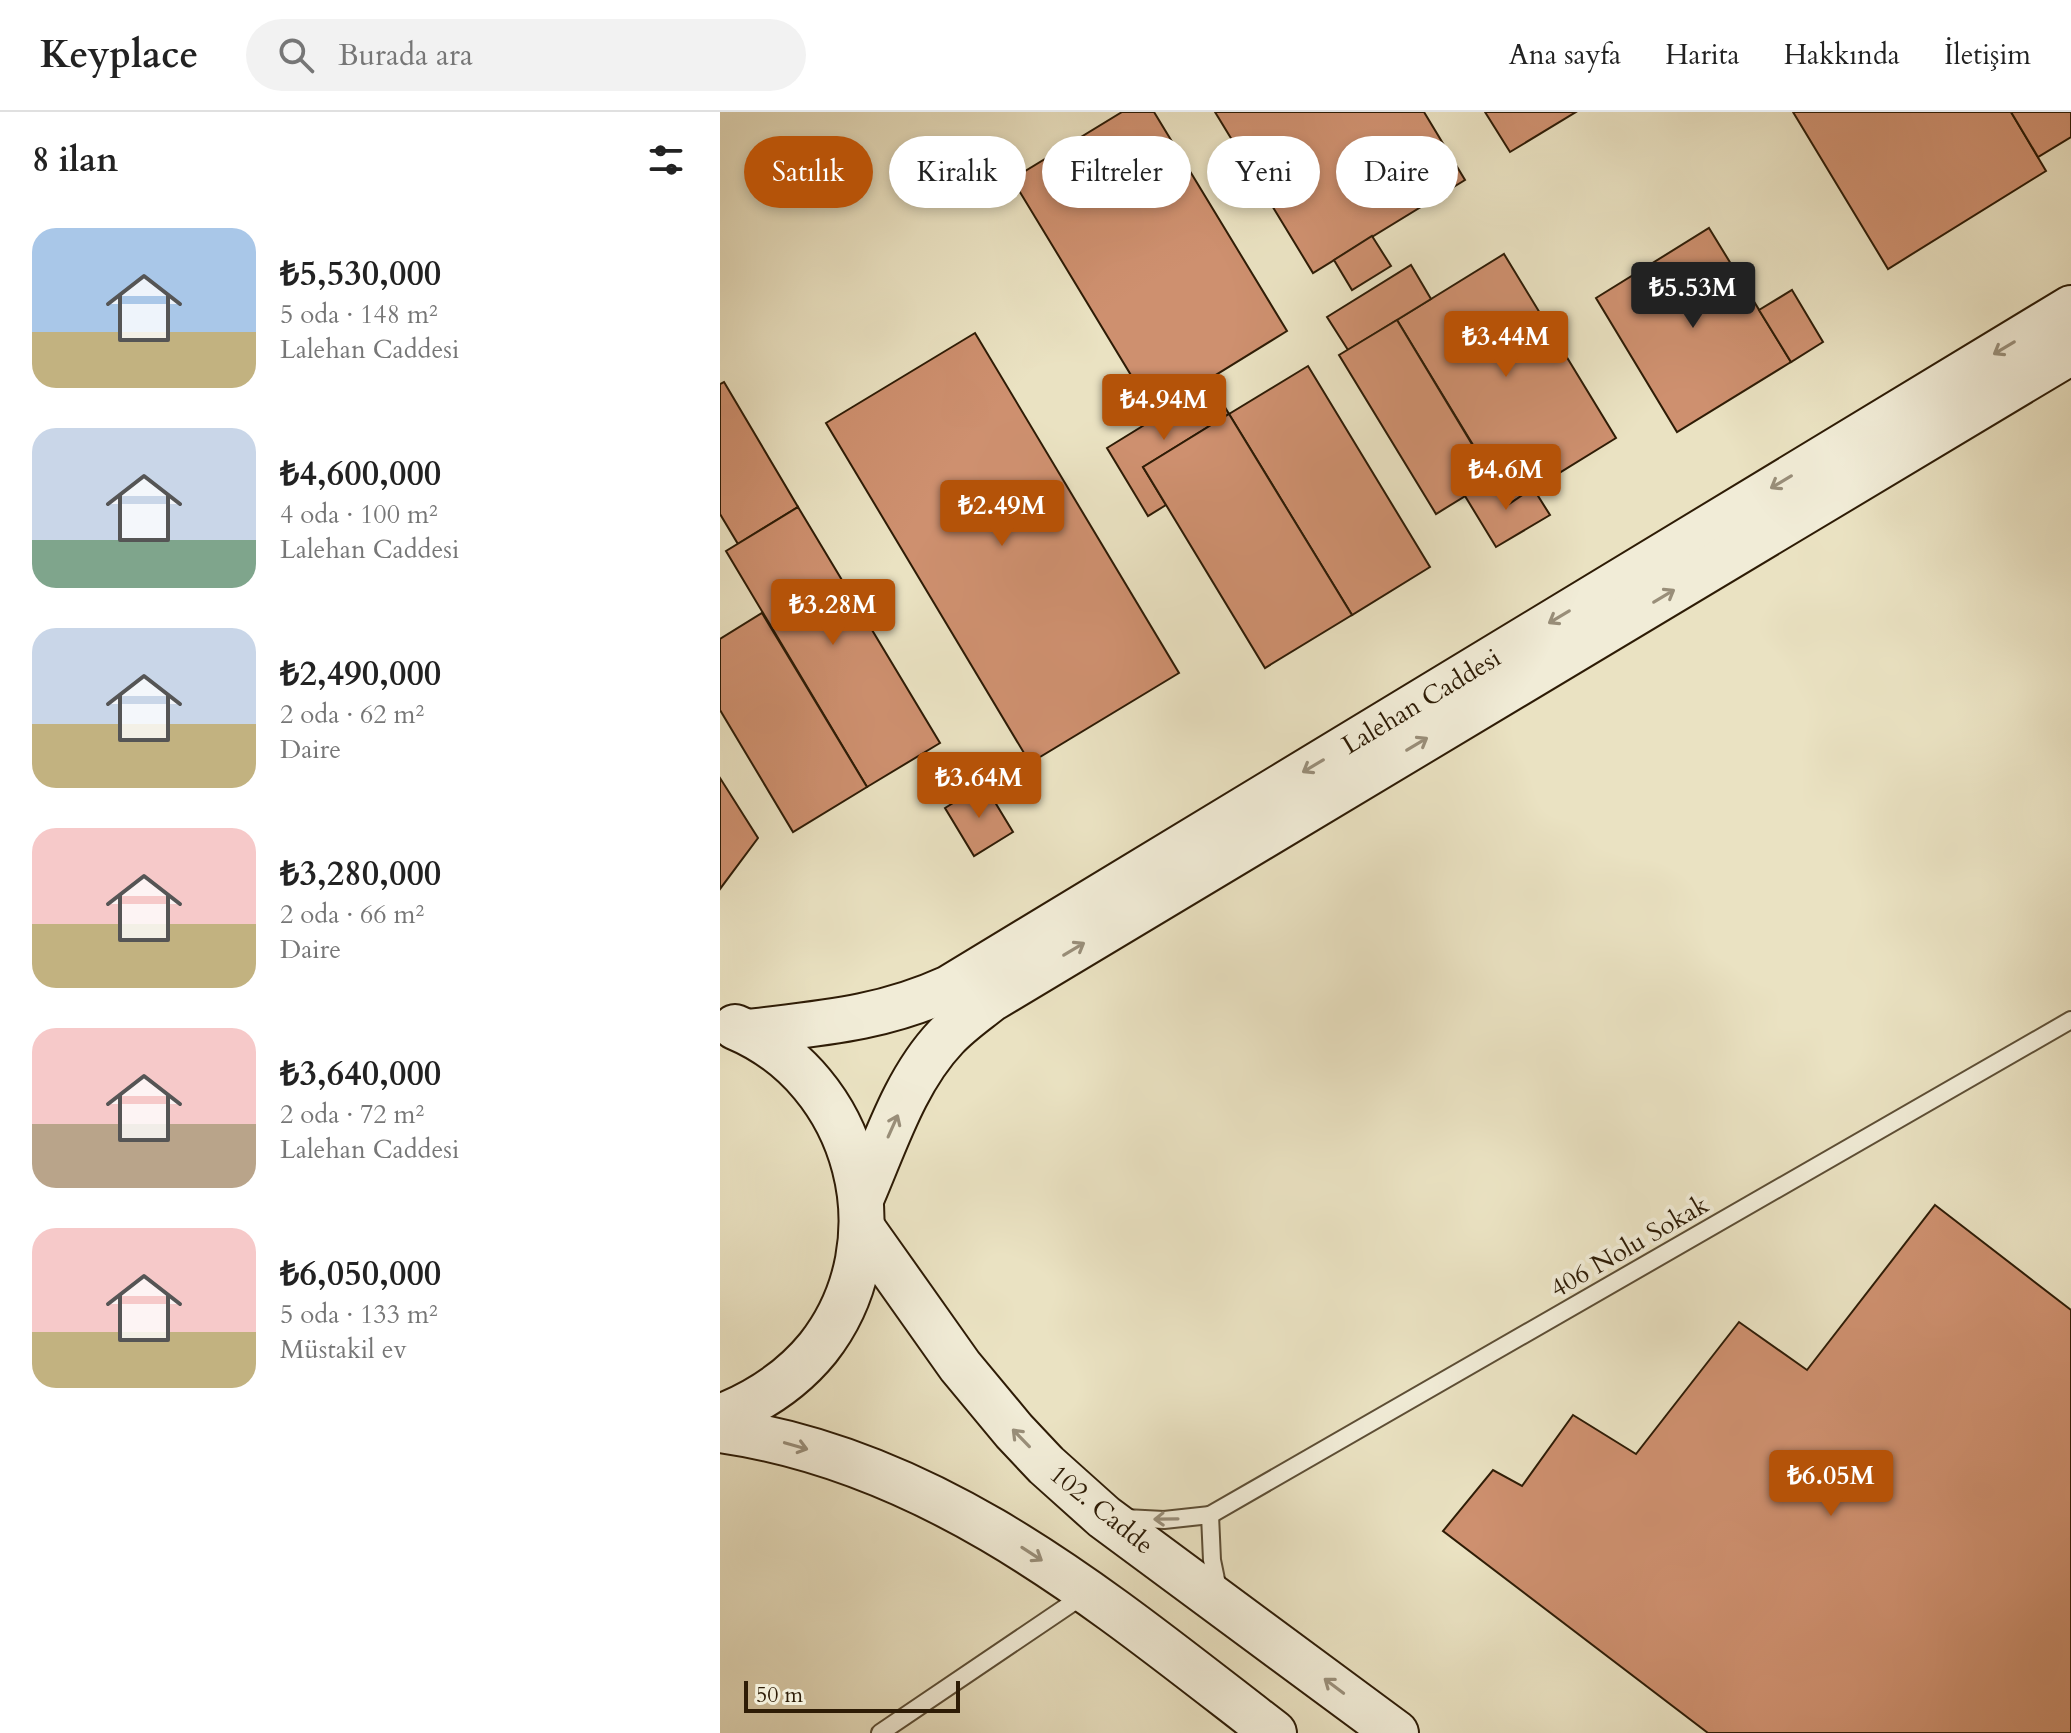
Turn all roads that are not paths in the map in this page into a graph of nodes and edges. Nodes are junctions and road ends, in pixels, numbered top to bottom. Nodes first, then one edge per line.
1 (2071, 308) edge
2 (2071, 352) edge
3 (2071, 1020) edge
4 (734, 1026) edge
5 (862, 1213) junction
6 (720, 1417) edge
7 (720, 1430) edge
8 (1210, 1515) junction
9 (1104, 1517) junction
10 (1089, 1591) junction
11 (1222, 1602) junction
12 (880, 1733) edge
13 (1274, 1733) edge
14 (1396, 1733) edge

1 -> 4 street, Lalehan Caddesi
5 -> 2 street, Lalehan Caddesi
3 - 8 lane, 406 Nolu Sokak
4 - 5 street
5 - 6 street
9 -> 5 street, 102. Cadde
7 -> 10 street
8 -> 9 lane, 406 Nolu Sokak
8 - 11 lane
9 - 11 street, 102. Cadde
10 - 12 lane
10 - 13 street
14 -> 11 street, 102. Cadde

